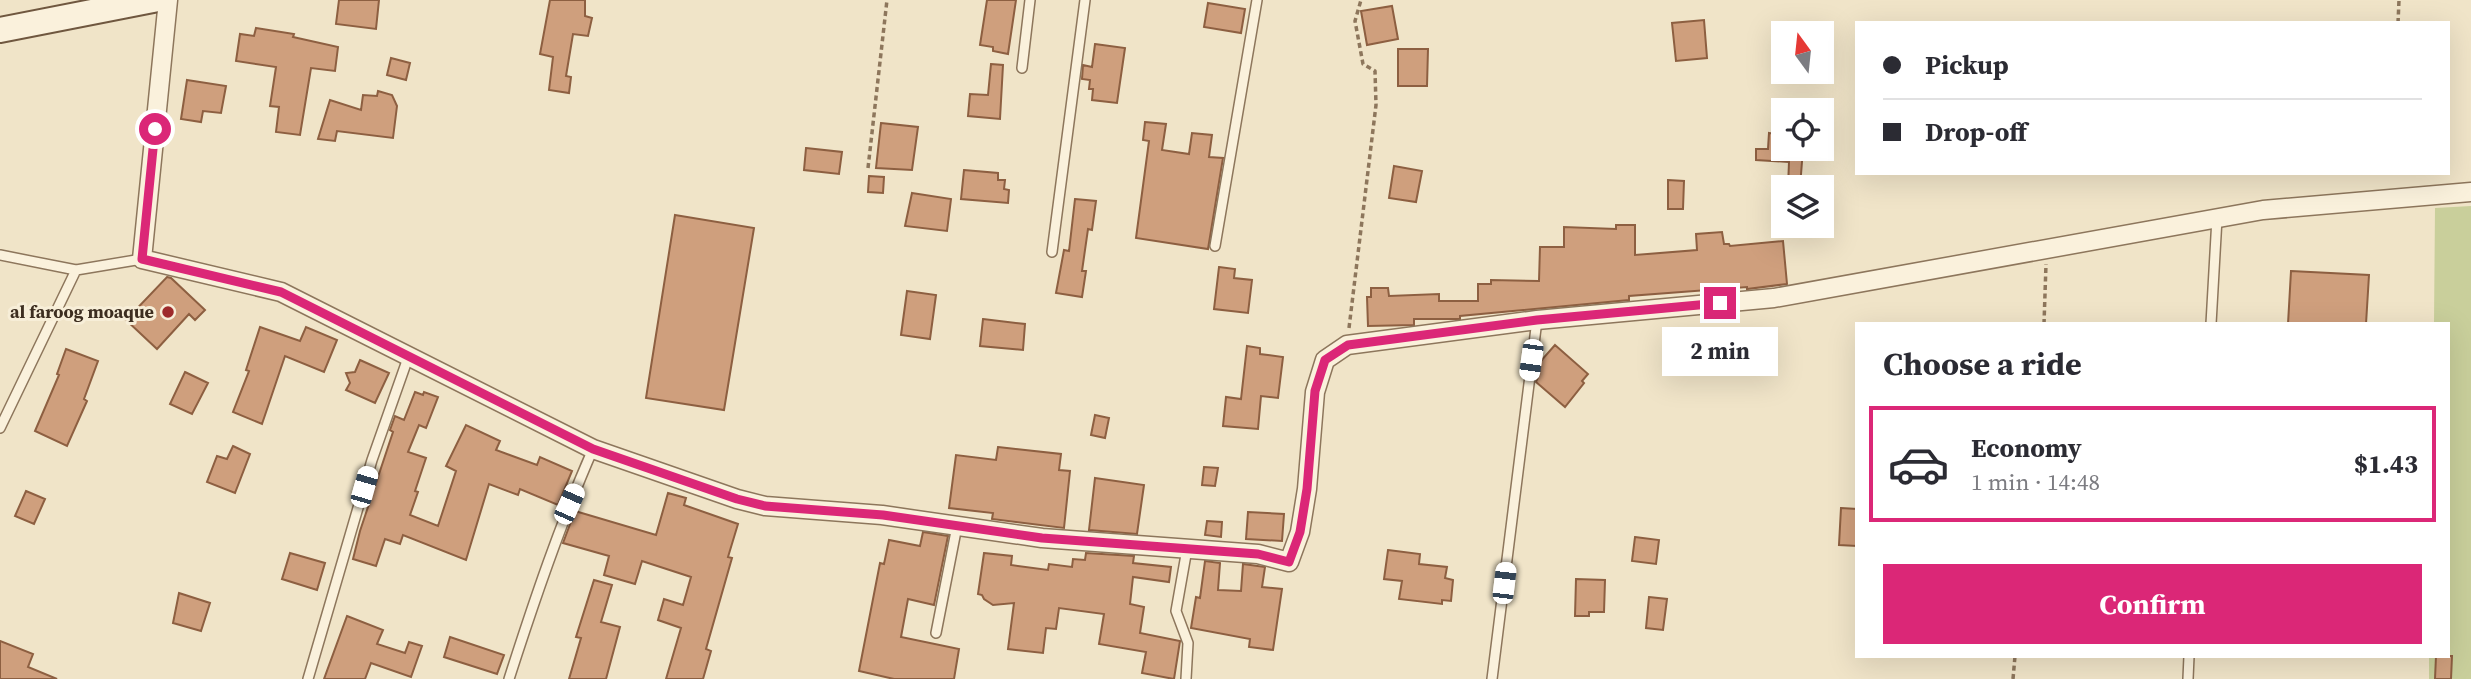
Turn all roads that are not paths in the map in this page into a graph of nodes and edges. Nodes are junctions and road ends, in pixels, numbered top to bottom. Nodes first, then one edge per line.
1 (65, 0) edge
2 (153, 0) edge
3 (168, 0) edge
4 (1030, 0) edge
5 (1085, 0) edge
6 (1257, 0) edge
7 (0, 13) edge
8 (0, 30) edge
9 (1022, 68) dead end
10 (2471, 192) edge
11 (2217, 218) junction
12 (1215, 246) dead end
13 (1052, 252) dead end
14 (0, 255) edge
15 (142, 259) junction
16 (76, 270) junction
17 (1537, 320) junction
18 (2211, 322) edge
19 (409, 355) junction
20 (0, 428) edge
21 (593, 449) junction
22 (957, 526) junction
23 (1187, 549) junction
24 (936, 633) dead end
25 (2189, 658) edge
26 (307, 679) edge
27 (509, 679) edge
28 (1186, 679) edge
29 (1492, 679) edge
30 (2188, 679) edge

1 - 7 street
2 - 8 street
3 - 15 street
4 - 9 lane
5 - 13 lane
6 - 12 lane
10 - 11 street
11 - 17 street
11 - 18 lane
14 - 16 lane
15 - 16 lane
15 - 19 street
16 - 20 lane
17 - 23 street
17 - 29 lane
19 - 21 street
19 - 26 lane
21 - 22 street
21 - 27 lane
22 - 23 street
22 - 24 lane
23 - 28 lane
25 - 30 lane

